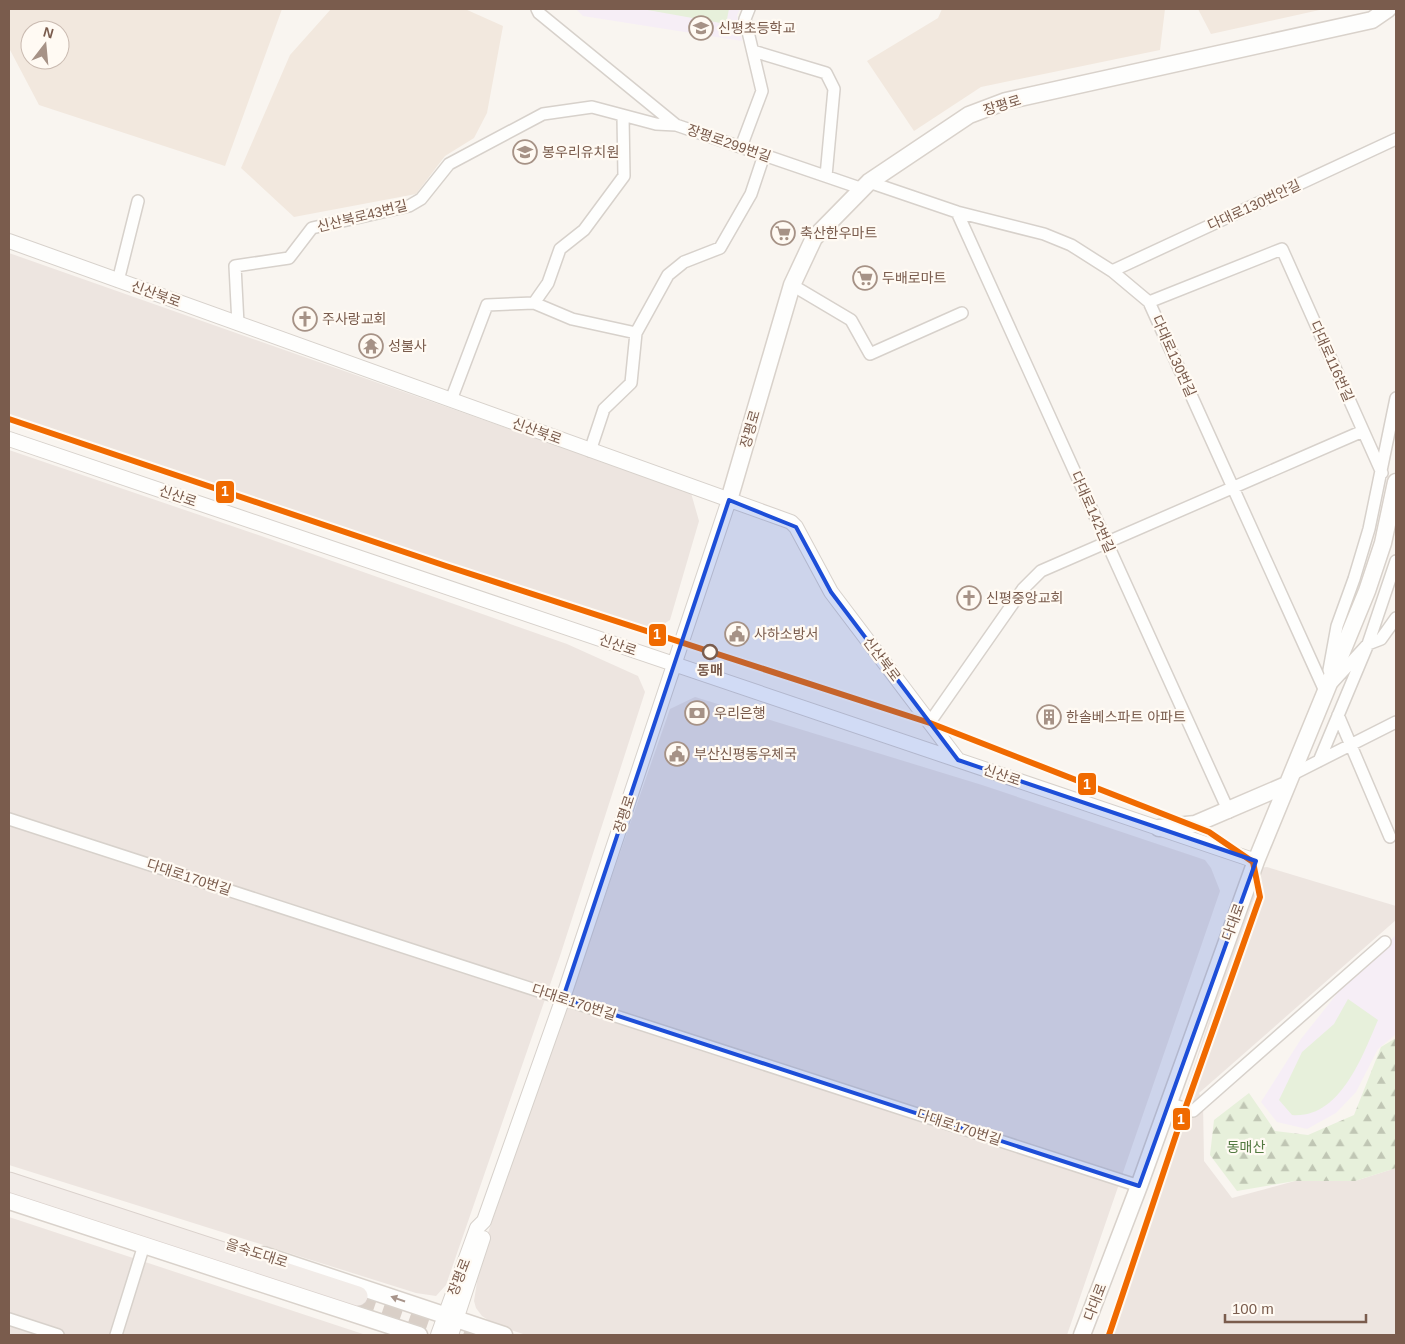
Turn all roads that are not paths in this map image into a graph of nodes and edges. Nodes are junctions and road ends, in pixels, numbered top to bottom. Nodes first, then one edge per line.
1 (537, 9) edge
2 (749, 9) edge
3 (1388, 9) edge
4 (1396, 18) edge
5 (1372, 20) junction
6 (753, 51) junction
7 (592, 107) joint
8 (623, 116) junction
9 (676, 125) junction
10 (1396, 139) edge
11 (742, 147) junction
12 (764, 155) junction
13 (826, 176) junction
14 (866, 185) junction
15 (138, 201) dead end
16 (957, 212) junction
17 (9, 241) edge
18 (1112, 271) junction
19 (118, 281) junction
20 (792, 285) junction
21 (1149, 302) junction
22 (534, 303) junction
23 (962, 313) dead end
24 (238, 324) junction
25 (636, 333) junction
26 (1396, 398) edge
27 (451, 400) junction
28 (1363, 431) junction
29 (9, 439) edge
30 (590, 451) junction
31 (1382, 473) junction
32 (1396, 482) edge
33 (1233, 488) junction
34 (729, 500) junction
35 (1107, 542) junction
36 (1396, 561) edge
37 (1396, 618) edge
38 (1368, 644) junction
39 (674, 664) junction
40 (1325, 691) junction
41 (1338, 715) junction
42 (930, 722) junction
43 (1396, 722) edge
44 (1351, 745) junction
45 (958, 760) junction
46 (1319, 761) junction
47 (1288, 780) junction
48 (1229, 812) junction
49 (9, 818) edge
50 (1159, 828) junction
51 (1390, 836) dead end
52 (1256, 861) junction
53 (1385, 942) dead end
54 (563, 998) junction
55 (1168, 1103) junction
56 (9, 1175) edge
57 (9, 1182) edge
58 (1139, 1186) junction
59 (9, 1192) edge
60 (9, 1201) edge
61 (144, 1245) junction
62 (450, 1317) junction
63 (9, 1319) edge
64 (58, 1335) edge
65 (116, 1335) edge
66 (419, 1335) edge
67 (438, 1335) edge
68 (451, 1335) edge
69 (504, 1335) edge
70 (1082, 1335) edge

1 - 9 street
2 - 6 street
3 - 5 main road, 장평로
4 - 5 main road
5 - 14 main road, 장평로
6 - 11 street
6 - 13 street
7 - 8 street, 장평로299번길
7 - 24 street, 신산북로43번길
8 - 9 street, 장평로299번길
8 - 22 street
9 - 11 street, 장평로299번길
10 - 18 street, 다대로130번안길
11 - 12 street, 장평로299번길
12 - 13 street, 장평로299번길
12 - 25 street
13 - 14 street, 장평로299번길
14 - 16 street, 다대로130번길
14 - 20 main road, 장평로
15 - 19 street
16 - 18 street, 다대로130번길
16 - 35 street, 다대로142번길
17 - 19 street, 신산북로
18 - 21 street, 다대로130번길
19 - 24 street, 신산북로
20 - 23 street
20 - 34 main road, 장평로
21 - 28 street, 다대로116번길
21 - 33 street, 다대로130번길
22 - 25 street
22 - 27 street
24 - 27 street, 신산북로
25 - 30 street
26 - 31 street
27 - 30 street, 신산북로
28 - 31 street, 다대로116번길
28 - 33 street
29 - 39 street, 신산로
30 - 34 street, 신산북로
31 - 40 street
32 - 40 main road, 다대로
33 - 35 street
33 - 40 street, 다대로130번길
34 - 39 street, 장평로
34 - 42 street, 신산북로
35 - 42 street
35 - 48 street, 다대로142번길
36 - 38 street
37 - 38 street
38 - 40 street
38 - 41 street
39 - 45 street, 신산로
39 - 54 street, 장평로
40 - 47 main road, 다대로
41 - 44 street
41 - 46 street
42 - 45 street, 신산북로
43 - 44 street
44 - 46 street
44 - 51 street
45 - 50 street, 신산로
46 - 47 street
47 - 48 main road
47 - 52 main road, 다대로
48 - 50 main road
49 - 54 street, 다대로170번길
50 - 52 street, 신산로
52 - 55 main road, 다대로
53 - 55 street
54 - 58 street, 다대로170번길
54 - 62 street, 장평로
55 - 58 main road, 다대로
62 -> 56 main road, 을숙도대로
57 - 59 highway
58 - 70 main road, 다대로
60 - 61 main road, 을숙도대로
61 - 65 street
61 - 66 main road, 을숙도대로
62 - 67 street, 장평로
62 - 68 street, 장평로
62 - 69 main road, 을숙도대로
63 - 64 street

